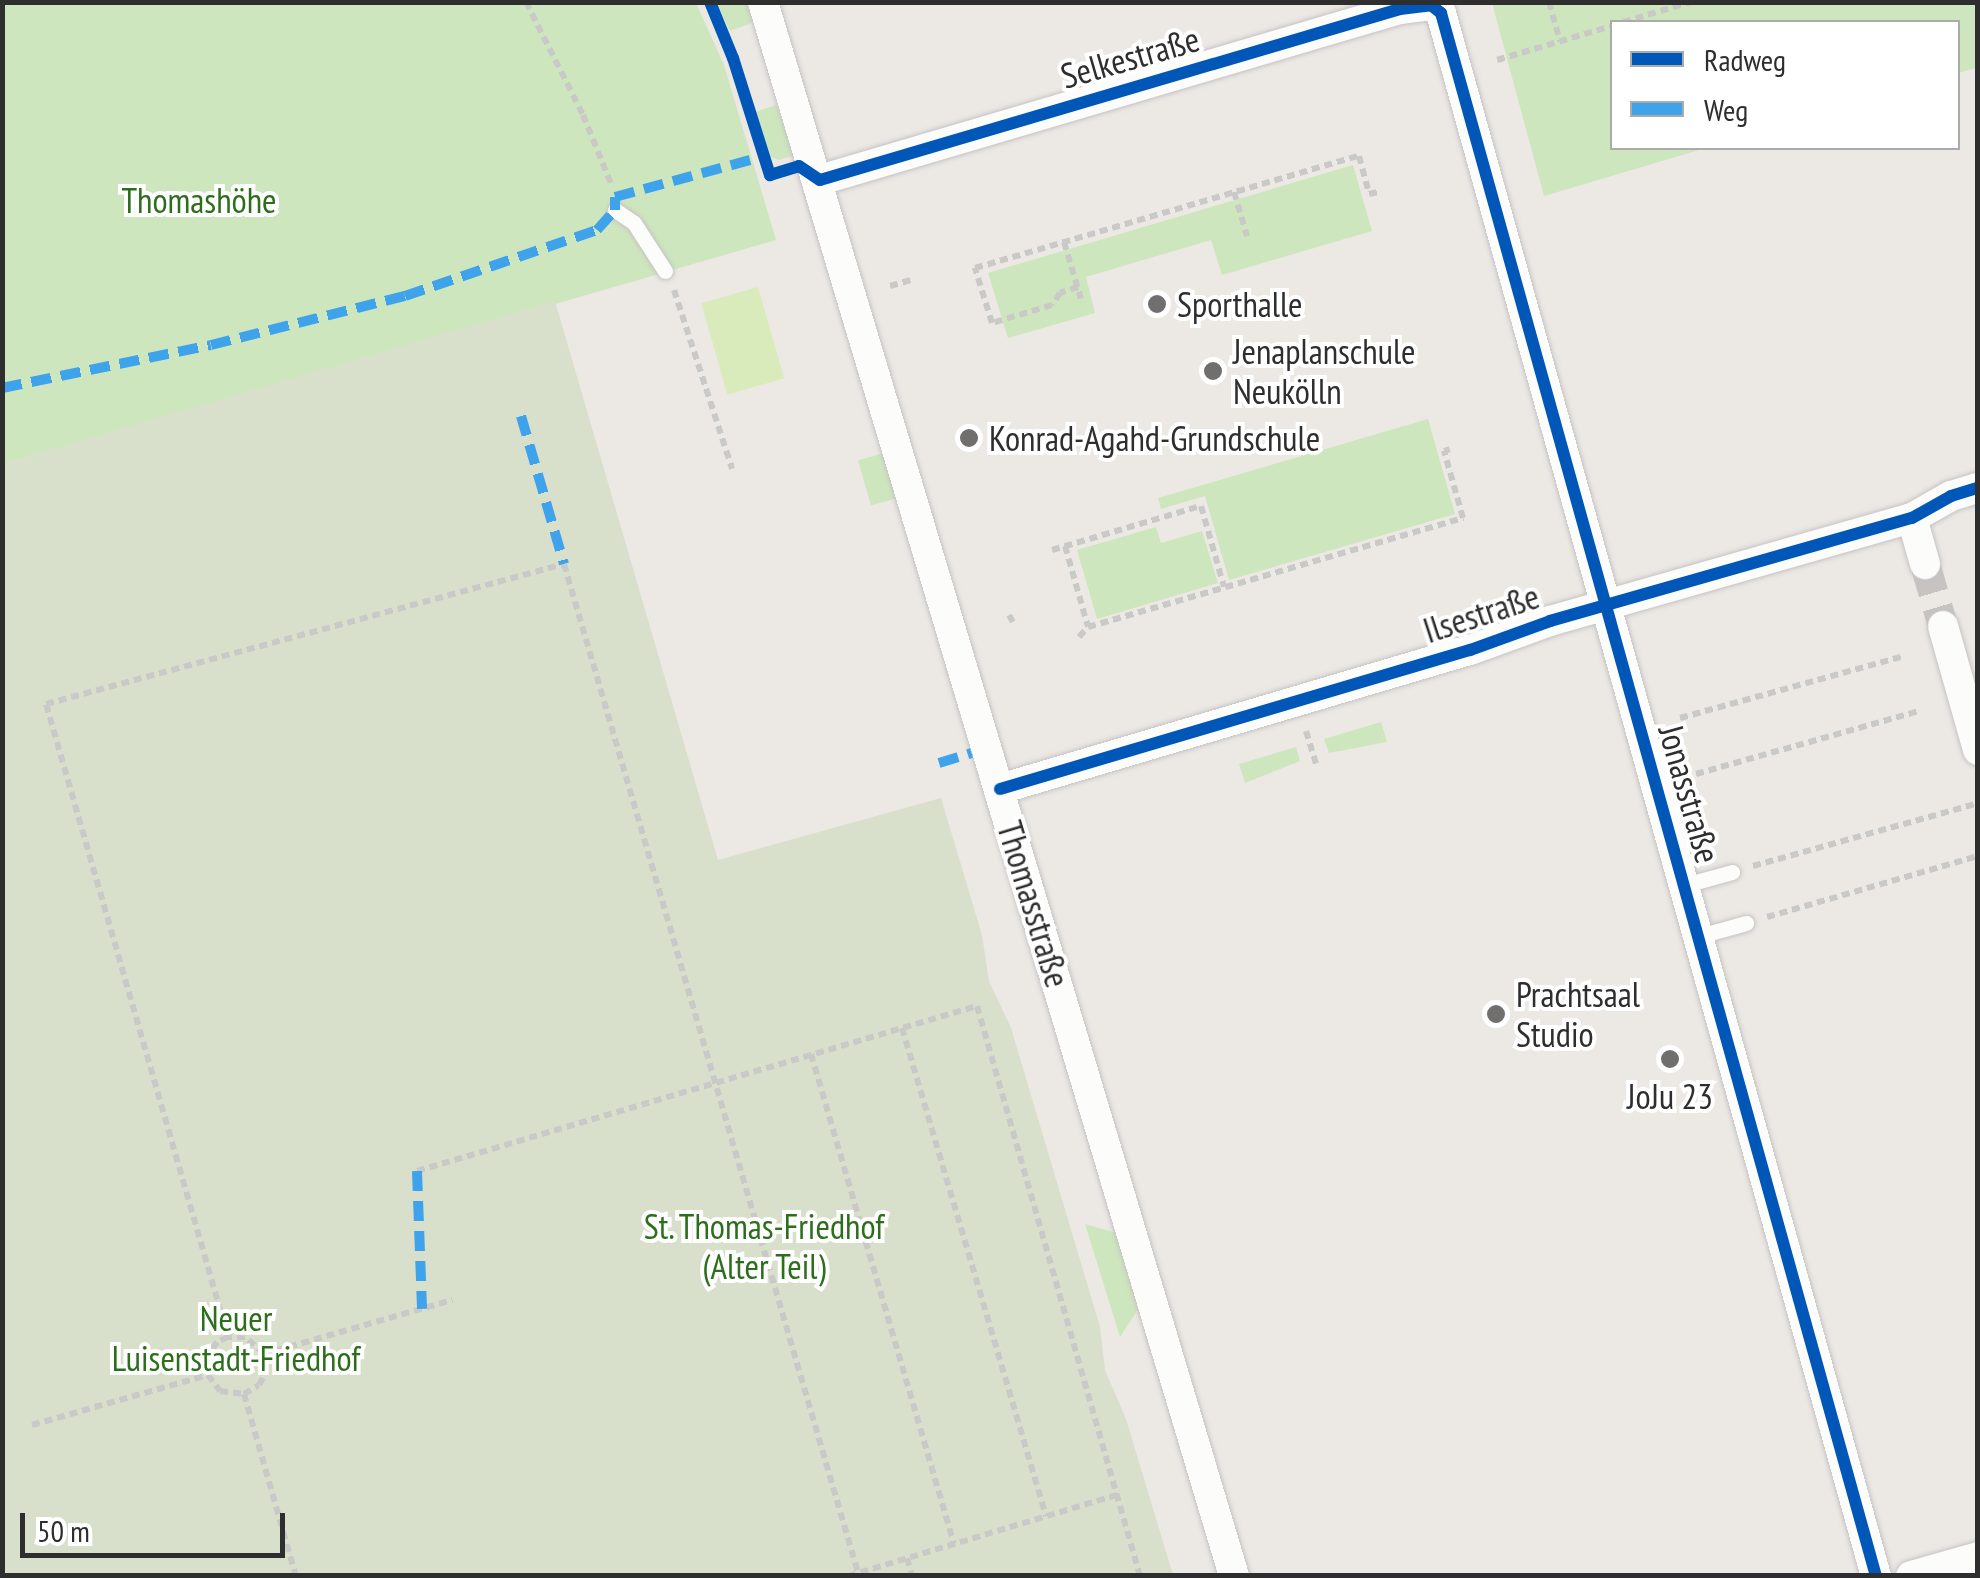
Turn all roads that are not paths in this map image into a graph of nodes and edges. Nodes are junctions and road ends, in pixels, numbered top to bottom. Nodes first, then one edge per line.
1 (763, 2) edge
2 (1446, 29) joint
3 (820, 180) junction
4 (615, 203) road end
5 (665, 271) road end
6 (1978, 488) edge
7 (1912, 518) junction
8 (1925, 564) tunnel mouth
9 (1606, 605) junction
10 (1942, 626) tunnel mouth
11 (1978, 750) edge
12 (1000, 789) junction
13 (1732, 872) road end
14 (1685, 885) junction
15 (1746, 922) road end
16 (1699, 936) junction
17 (1978, 1557) edge
18 (1234, 1576) edge
19 (1876, 1576) edge
20 (1911, 1576) edge

1 - 3 street, Thomasstraße
2 - 3 street, Selkestraße
2 - 9 street, Jonasstraße
3 - 12 street, Thomasstraße
4 - 5 lane
6 - 7 street, Ilsestraße
7 - 8 street
7 - 9 street, Ilsestraße
9 - 12 street, Ilsestraße
9 - 14 street, Jonasstraße
10 - 11 street
12 - 18 street, Thomasstraße
13 - 14 lane
14 - 16 street, Jonasstraße
15 - 16 lane
16 - 19 street, Jonasstraße
17 - 20 street

